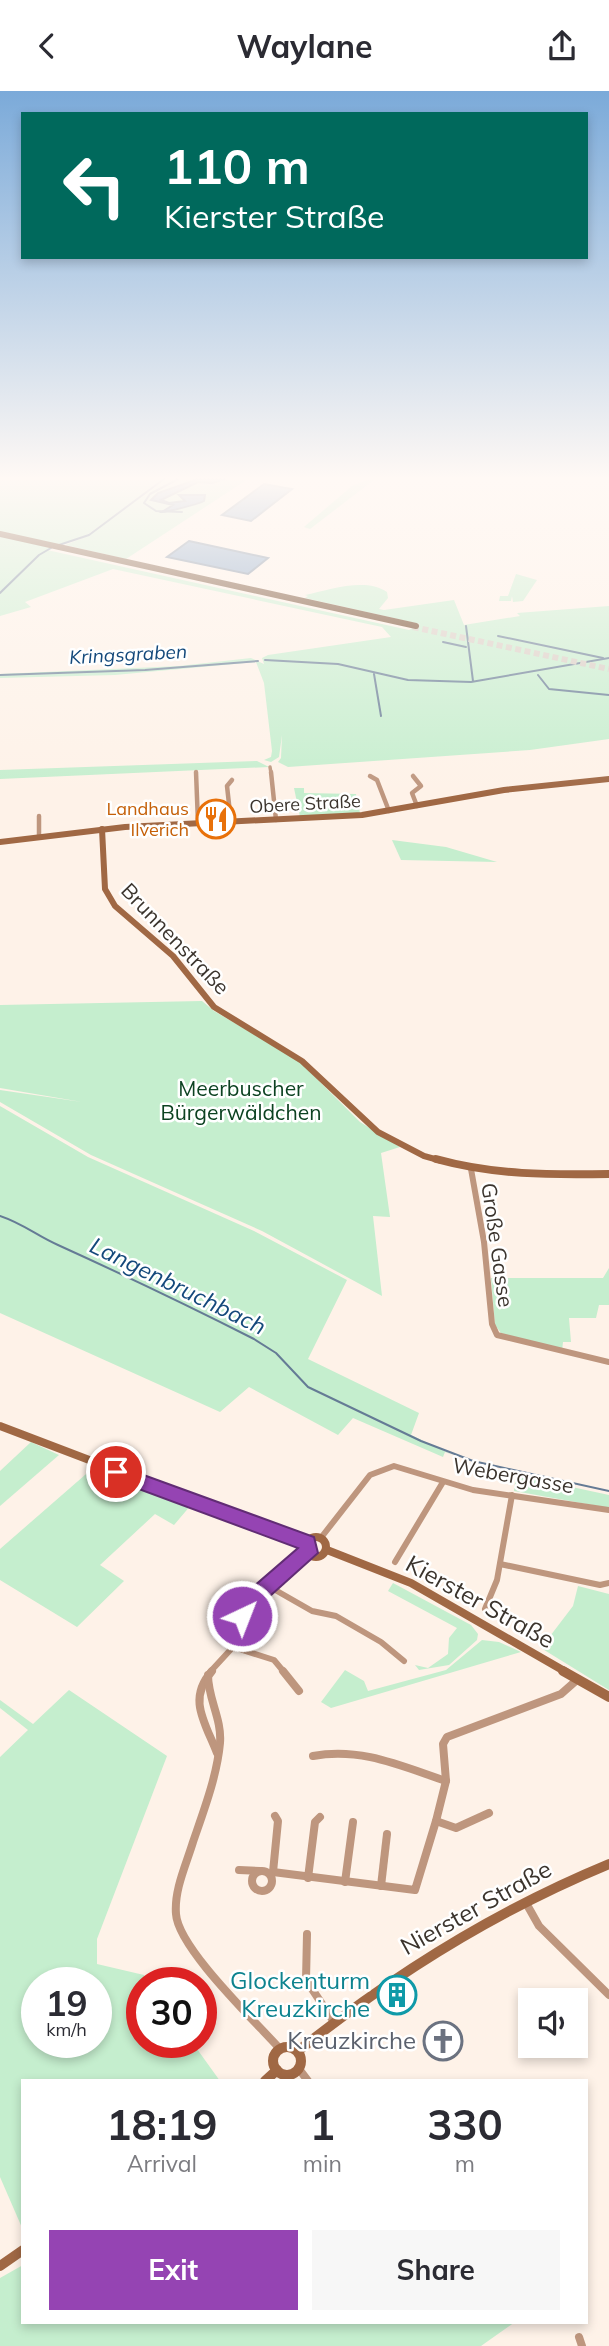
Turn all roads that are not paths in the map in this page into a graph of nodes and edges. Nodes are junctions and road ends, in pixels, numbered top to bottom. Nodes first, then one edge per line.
1 (221, 584) edge
2 (414, 627) tunnel mouth
3 (270, 767) dead end
4 (195, 772) dead end
5 (370, 776) dead end
6 (413, 776) dead end
7 (609, 779) edge
8 (232, 780) dead end
9 (217, 788) dead end
10 (227, 788) junction
11 (417, 806) junction
12 (389, 811) junction
13 (40, 816) dead end
14 (276, 820) junction
15 (231, 822) junction
16 (198, 823) junction
17 (102, 829) junction
18 (39, 837) junction
19 (0, 842) edge
20 (471, 1169) junction
21 (609, 1174) edge
22 (609, 1362) edge
23 (0, 1426) edge
24 (443, 1482) junction
25 (512, 1495) junction
26 (609, 1510) edge
27 (320, 1539) junction
28 (307, 1548) junction
29 (327, 1551) junction
30 (395, 1562) dead end
31 (500, 1564) junction
32 (609, 1583) edge
33 (270, 1587) junction
34 (485, 1609) dead end
35 (233, 1647) junction
36 (404, 1661) dead end
37 (208, 1675) junction
38 (578, 1679) junction
39 (299, 1691) dead end
40 (609, 1697) edge
41 (218, 1754) junction
42 (313, 1756) dead end
43 (446, 1781) junction
44 (489, 1813) dead end
45 (275, 1816) dead end
46 (320, 1817) dead end
47 (436, 1821) junction
48 (353, 1822) dead end
49 (387, 1834) dead end
50 (609, 1864) edge
51 (239, 1870) dead end
52 (273, 1872) junction
53 (308, 1878) junction
54 (345, 1882) junction
55 (381, 1886) junction
56 (525, 1900) junction
57 (307, 1934) dead end
58 (609, 1995) edge
59 (334, 2022) junction
60 (280, 2049) junction
61 (298, 2051) junction
62 (299, 2069) junction
63 (277, 2070) junction
64 (267, 2079) edge
65 (306, 2079) edge
66 (21, 2252) edge
67 (0, 2266) edge

1 - 2 highway
3 - 14 street
4 - 16 street
5 - 12 street
6 - 11 street
7 - 11 street, Obere Straße
8 - 10 street
9 - 10 street
10 - 15 street
11 - 12 street, Obere Straße
12 - 14 street, Obere Straße
13 - 18 street
14 - 15 street, Obere Straße
15 - 16 street, Obere Straße
16 - 17 street, Obere Straße
17 - 18 street, Obere Straße
17 - 20 street, Brunnenstraße
18 - 19 street, Obere Straße
20 - 21 street, Brunnenstraße
20 - 22 street, Große Gasse
23 - 28 street, Kierster Straße
24 - 25 street, Webergasse
24 - 27 street, Webergasse
24 - 30 street
25 - 26 street, Webergasse
25 - 31 street
27 - 28 street
27 - 29 street
28 - 29 street, Kierster Straße
28 - 33 street
29 - 38 street, Kierster Straße
31 - 32 street
31 - 34 street
33 - 35 street
33 - 36 street
35 - 37 street
35 - 39 street
37 - 41 street
37 - 41 street
38 - 40 street, Kierster Straße
38 - 43 street
41 - 60 street
42 - 43 street
43 - 47 street
44 - 47 street
45 - 52 street
46 - 53 street
47 - 55 street
48 - 54 street
49 - 55 street
50 - 56 street, Nierster Straße
51 - 52 street
52 - 53 street
53 - 54 street
54 - 55 street
56 - 58 street
56 - 59 street, Nierster Straße
57 - 59 street
59 - 61 street, Nierster Straße
60 - 61 street
60 - 63 street
61 - 62 street
62 - 63 street
62 - 65 street
63 - 64 street
66 - 67 street

